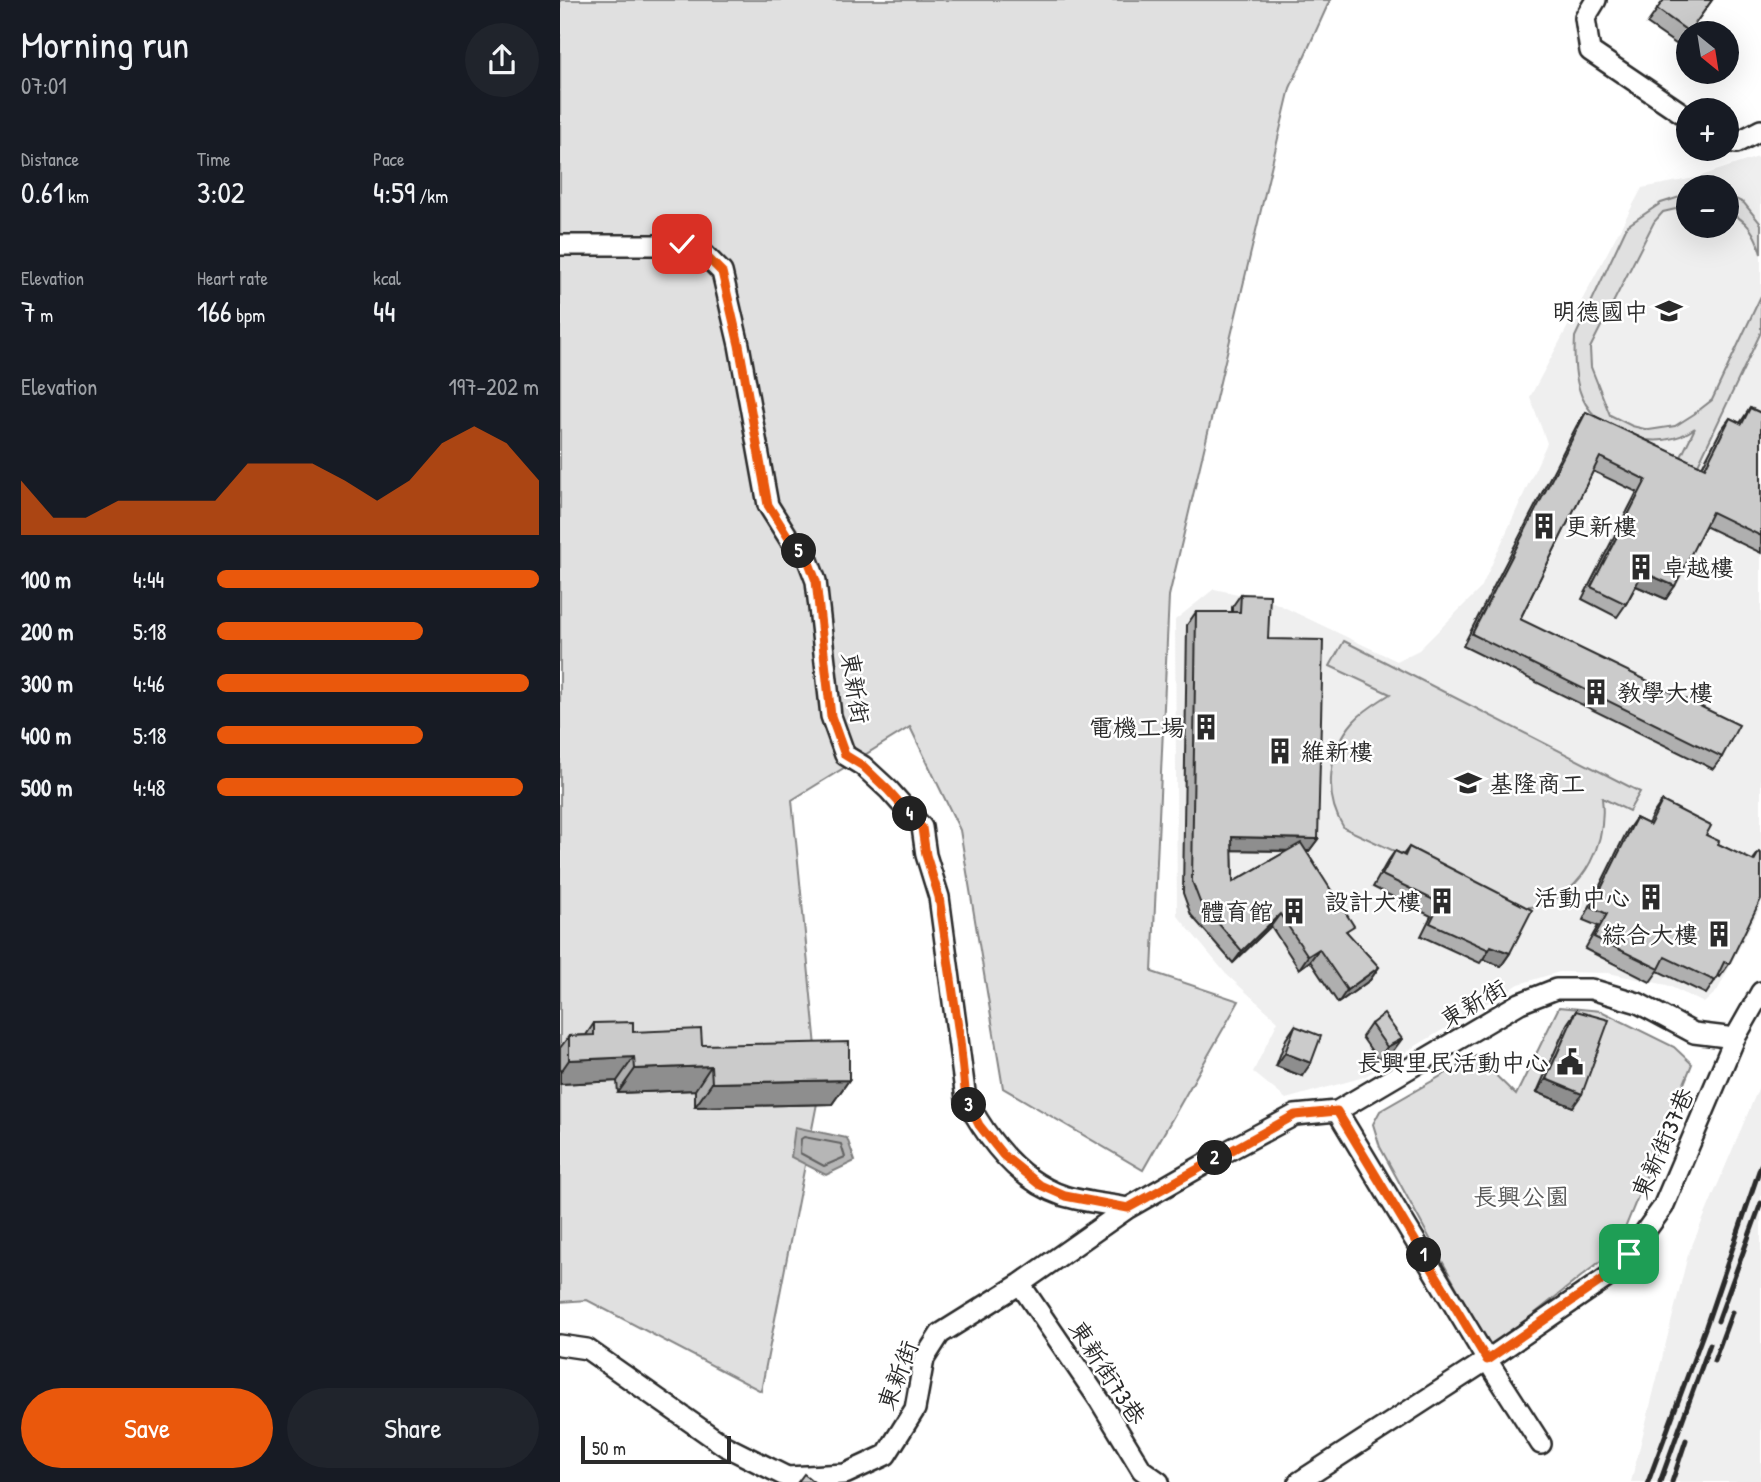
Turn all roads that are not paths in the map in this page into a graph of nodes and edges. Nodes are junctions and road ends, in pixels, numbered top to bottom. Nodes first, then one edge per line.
1 (1597, 0) edge
2 (1676, 109) edge
3 (1761, 130) edge
4 (1739, 141) edge
5 (560, 245) edge
6 (1761, 992) edge
7 (1735, 1038) junction
8 (1337, 1111) junction
9 (1128, 1208) junction
10 (1020, 1284) junction
11 (560, 1345) edge
12 (1487, 1360) junction
13 (1541, 1444) dead end
14 (1159, 1482) edge
15 (1299, 1482) edge

1 - 2 street
3 - 4 street
5 - 9 street, 東新街
6 - 7 street
7 - 8 street, 東新街
7 - 12 street, 東新街37巷
8 - 9 street, 東新街
8 - 12 street
9 - 10 street, 東新街
10 - 11 street, 東新街
10 - 14 street, 東新街73巷
12 - 13 street
12 - 15 street, 東新街37巷

